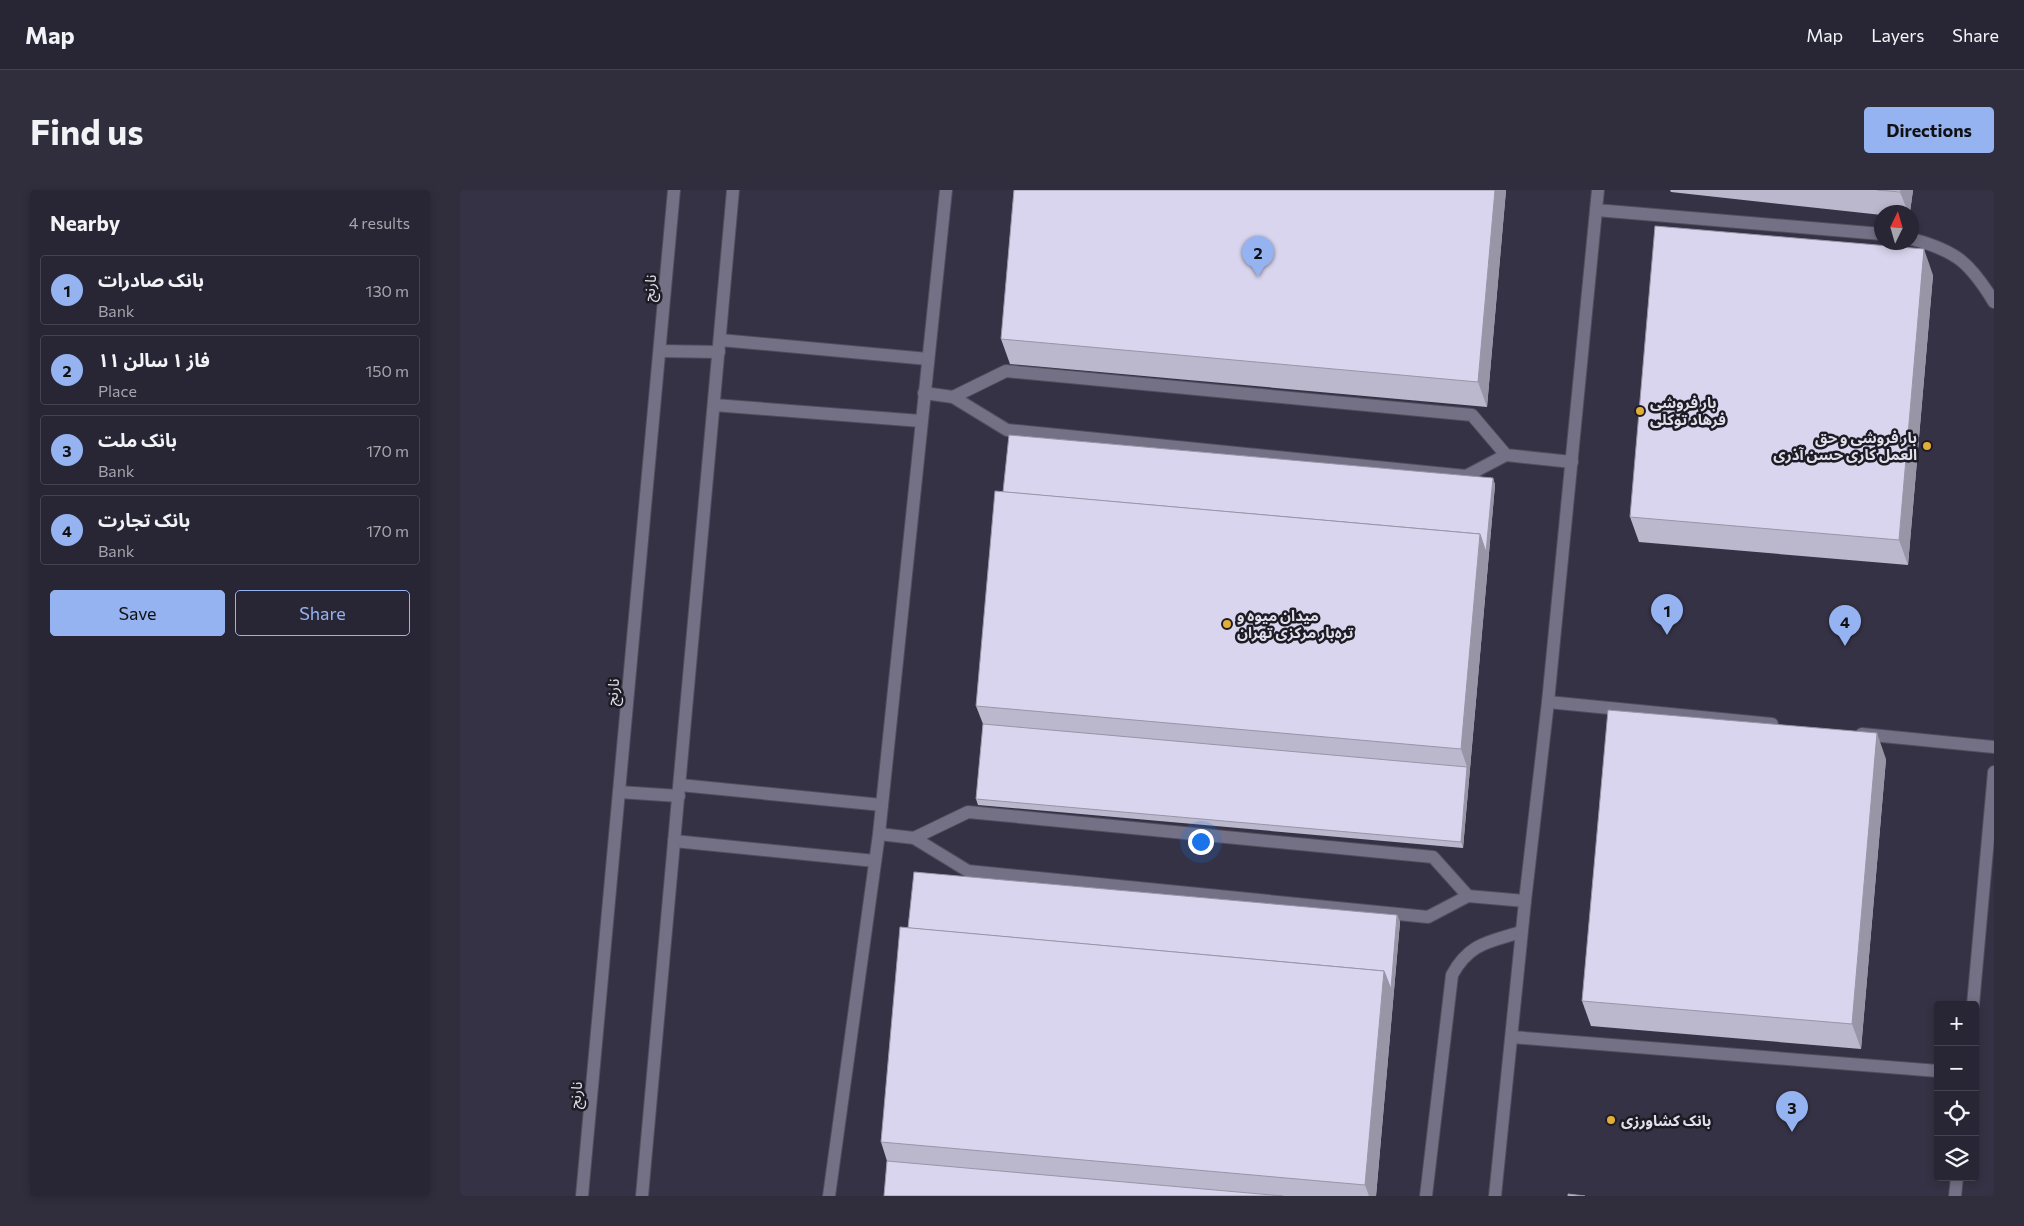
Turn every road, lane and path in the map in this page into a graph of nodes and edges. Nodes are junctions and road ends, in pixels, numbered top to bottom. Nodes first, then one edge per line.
1 (674, 190) edge
2 (733, 190) edge
3 (946, 190) edge
4 (1598, 190) edge
5 (1596, 210) junction
6 (1874, 233) edge
7 (1919, 241) edge
8 (1994, 302) edge
9 (719, 346) junction
10 (660, 351) junction
11 (928, 359) junction
12 (924, 393) junction
13 (952, 396) junction
14 (714, 405) junction
15 (921, 421) junction
16 (1506, 454) junction
17 (1572, 462) junction
18 (1548, 702) junction
19 (1786, 726) edge
20 (1846, 732) edge
21 (1994, 747) edge
22 (1994, 772) edge
23 (679, 791) junction
24 (619, 792) junction
25 (882, 805) junction
26 (879, 834) junction
27 (914, 838) junction
28 (674, 841) junction
29 (875, 861) junction
30 (1468, 896) junction
31 (1524, 901) junction
32 (1981, 918) junction
33 (1994, 919) edge
34 (1522, 932) junction
35 (1973, 1001) edge
36 (1512, 1037) junction
37 (1934, 1071) edge
38 (1957, 1181) edge
39 (582, 1196) edge
40 (642, 1196) edge
41 (829, 1196) edge
42 (1426, 1196) edge
43 (1495, 1196) edge
44 (1955, 1196) edge

1 - 10 lane, نارنج
2 - 9 lane
3 - 11 lane
4 - 5 lane
5 - 6 lane
5 - 17 lane
7 - 8 lane
9 - 10 lane
9 - 11 lane
9 - 14 lane
10 - 24 lane, نارنج
11 - 12 lane
12 - 13 lane
12 - 15 lane
13 - 16 lane
13 - 16 lane
14 - 15 lane
14 - 23 lane
15 - 25 lane
16 - 17 lane
17 - 18 lane
18 - 19 lane
18 - 31 lane
20 - 21 lane
22 - 32 lane
23 - 24 lane
23 - 25 lane
23 - 28 lane
24 - 39 lane, نارنج
25 - 26 lane
26 - 27 lane
26 - 29 lane
27 - 30 lane
27 - 30 lane
28 - 29 lane
28 - 40 lane
29 - 41 lane
30 - 31 lane
31 - 34 lane
32 - 33 lane
32 - 35 lane
34 - 36 lane
34 - 42 lane
36 - 37 lane
36 - 43 lane
38 - 44 lane

